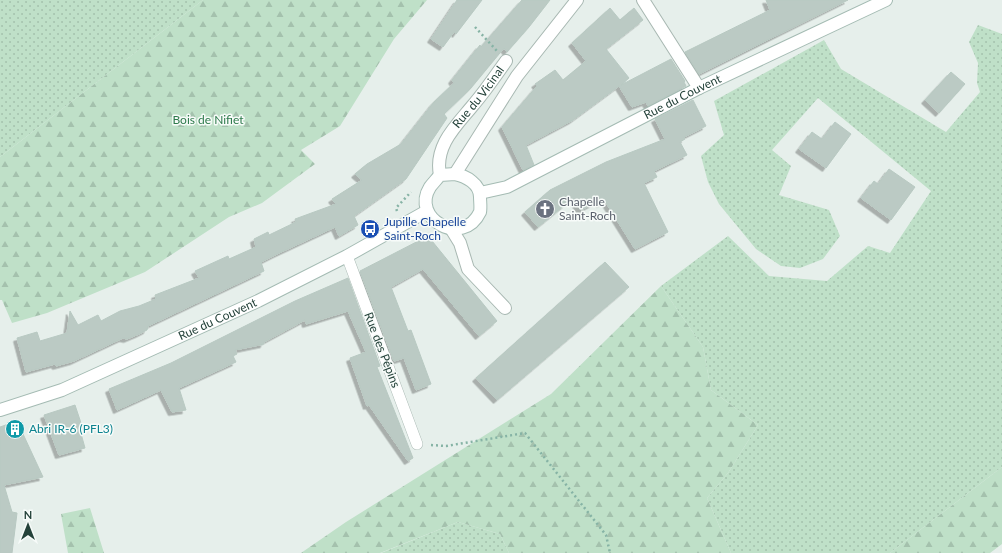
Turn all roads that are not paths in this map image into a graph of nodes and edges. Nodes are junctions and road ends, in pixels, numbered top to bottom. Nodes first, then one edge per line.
1 (577, 0) edge
2 (643, 0) edge
3 (886, 0) edge
4 (506, 62) road end
5 (699, 88) junction
6 (455, 174) junction
7 (440, 176) junction
8 (480, 193) junction
9 (427, 211) junction
10 (452, 230) junction
11 (347, 256) junction
12 (505, 308) dead end
13 (0, 410) edge
14 (417, 444) road end

1 - 6 street
2 - 5 street
3 - 5 street, Rue du Couvent
4 - 7 street, Rue du Vicinal
5 - 8 street, Rue du Couvent
6 - 7 street
6 - 8 street
7 - 9 street
8 - 10 street
9 - 10 street
9 - 11 street, Rue du Couvent
10 - 12 street
11 - 13 street, Rue du Couvent
11 - 14 lane, Rue des Pépins

